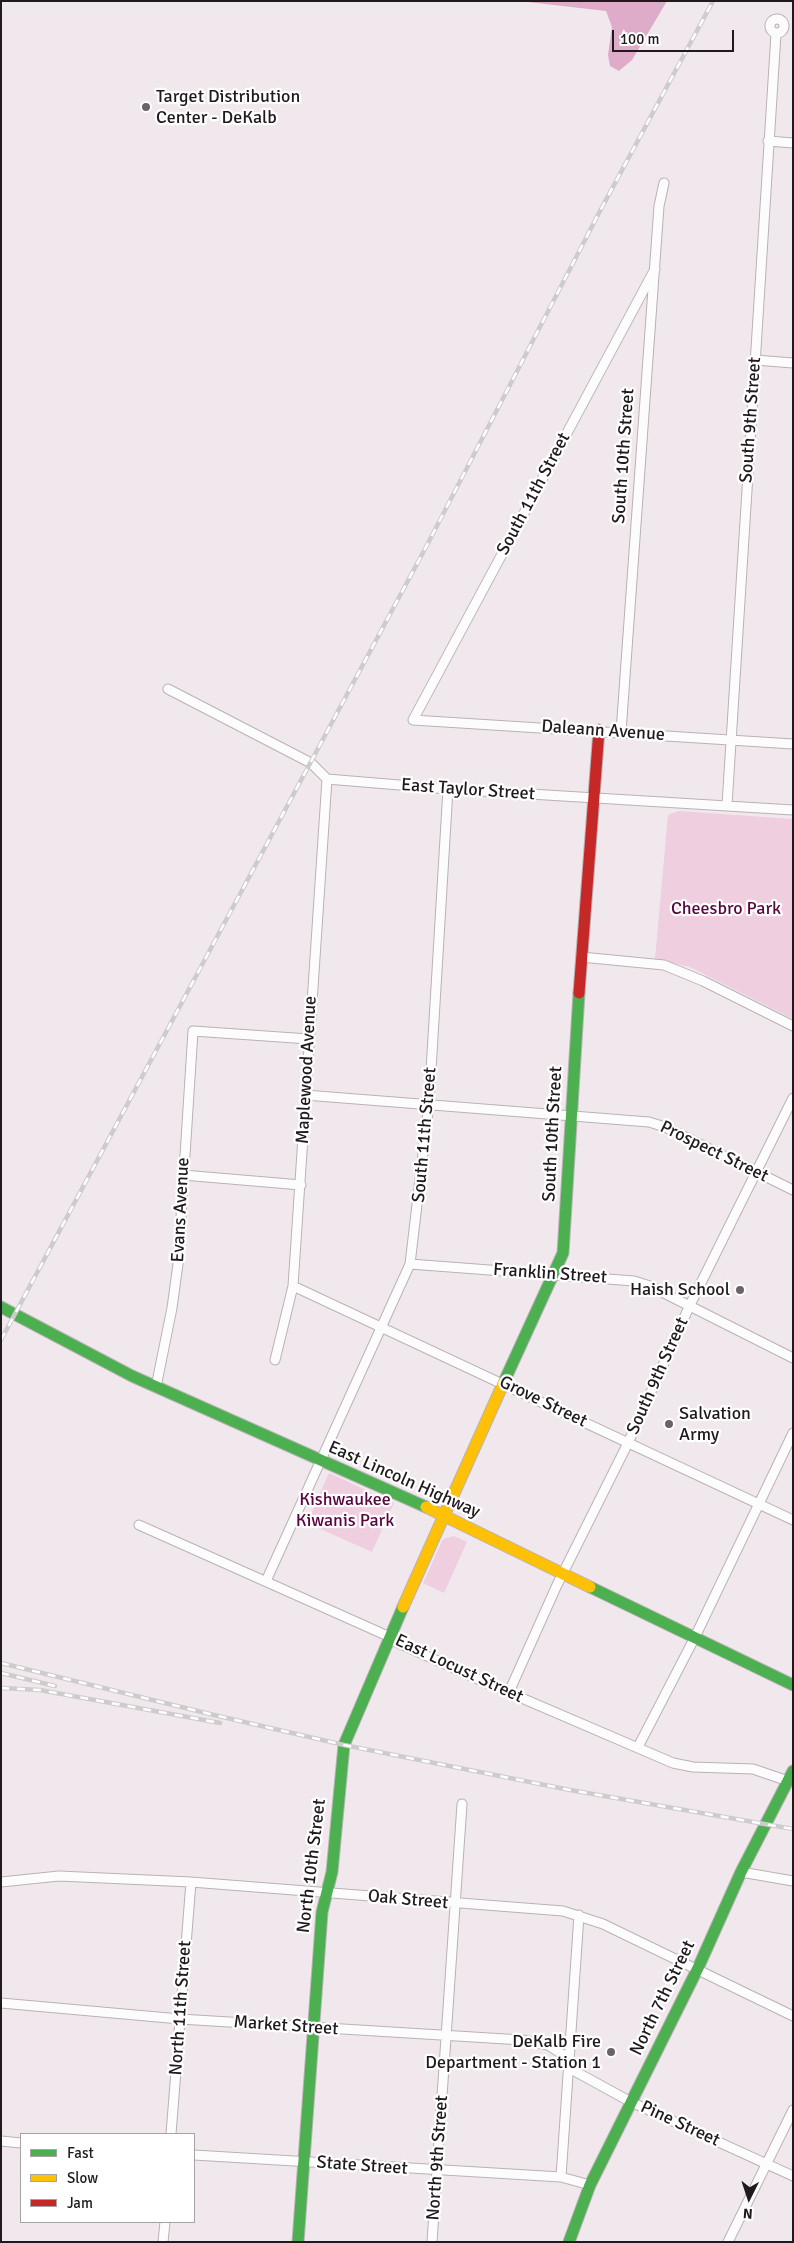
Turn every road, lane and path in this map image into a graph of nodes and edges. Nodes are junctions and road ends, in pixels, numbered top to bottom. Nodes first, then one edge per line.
1 (776, 34) dead end
2 (768, 141) junction
3 (793, 143) edge
4 (664, 183) dead end
5 (655, 269) junction
6 (755, 360) junction
7 (793, 363) edge
8 (168, 688) dead end
9 (413, 720) joint
10 (599, 730) junction
11 (621, 732) junction
12 (730, 739) junction
13 (793, 744) edge
14 (327, 778) junction
15 (448, 789) junction
16 (594, 798) junction
17 (726, 806) junction
18 (793, 810) edge
19 (581, 957) junction
20 (793, 1026) edge
21 (309, 1040) junction
22 (305, 1095) junction
23 (793, 1098) edge
24 (429, 1103) junction
25 (571, 1116) junction
26 (757, 1173) junction
27 (182, 1175) junction
28 (301, 1185) junction
29 (793, 1190) edge
30 (410, 1264) junction
31 (554, 1274) junction
32 (293, 1286) junction
33 (689, 1307) junction
34 (1, 1308) edge
35 (381, 1326) junction
36 (793, 1358) edge
37 (275, 1360) dead end
38 (504, 1383) junction
39 (156, 1387) junction
40 (793, 1433) edge
41 (628, 1443) junction
42 (320, 1461) junction
43 (759, 1504) junction
44 (443, 1515) junction
45 (793, 1520) edge
46 (139, 1525) dead end
47 (562, 1574) junction
48 (266, 1582) junction
49 (390, 1637) junction
50 (695, 1637) junction
51 (793, 1685) edge
52 (509, 1692) junction
53 (638, 1747) junction
54 (790, 1776) edge
55 (462, 1804) dead end
56 (741, 1872) junction
57 (793, 1881) edge
58 (1, 1882) edge
59 (191, 1882) junction
60 (327, 1894) junction
61 (456, 1904) junction
62 (579, 1914) junction
63 (698, 1968) junction
64 (1, 2003) edge
65 (793, 2016) edge
66 (180, 2019) junction
67 (314, 2028) junction
68 (446, 2035) junction
69 (568, 2058) junction
70 (569, 2068) junction
71 (631, 2102) junction
72 (793, 2110) edge
73 (171, 2133) edge
74 (1, 2141) edge
75 (20, 2143) edge
76 (195, 2155) edge
77 (304, 2162) junction
78 (767, 2164) junction
79 (437, 2171) junction
80 (793, 2176) edge
81 (561, 2177) junction
82 (590, 2185) junction
83 (165, 2223) edge
84 (572, 2241) edge
85 (163, 2242) edge
86 (298, 2242) edge
87 (432, 2242) edge
88 (728, 2242) edge

1 - 2 street, South 9th Street
2 - 3 street
2 - 6 street, South 9th Street
4 - 5 street, South 10th Street
5 - 9 street, South 11th Street
5 - 11 street, South 10th Street
6 - 7 street
6 - 12 street, South 9th Street
8 - 14 street
9 - 10 street, Daleann Avenue
10 - 11 street, Daleann Avenue
10 - 16 street, South 10th Street
11 - 12 street, Daleann Avenue
12 - 13 street, Daleann Avenue
12 - 17 street, South 9th Street
14 - 15 street, East Taylor Street
14 - 21 street, Maplewood Avenue
15 - 16 street, East Taylor Street
15 - 24 street, South 11th Street
16 - 17 street, East Taylor Street
16 - 19 street, South 10th Street
17 - 18 street, East Taylor Street
19 - 20 street
19 - 25 street, South 10th Street
21 - 22 street, Maplewood Avenue
21 - 27 street, Evans Avenue
22 - 24 street, Prospect Street
22 - 28 street, Maplewood Avenue
23 - 26 street, South 9th Street
24 - 25 street, Prospect Street
24 - 30 street, South 11th Street
25 - 26 street, Prospect Street
25 - 31 street, South 10th Street
26 - 29 street, Prospect Street
26 - 33 street, South 9th Street
27 - 28 street
27 - 39 street, Evans Avenue
28 - 32 street, Maplewood Avenue
30 - 31 street, Franklin Street
30 - 35 street, South 11th Street
31 - 33 street, Franklin Street
31 - 38 street, South 10th Street
32 - 35 street, Grove Street
32 - 37 street, Maplewood Avenue
33 - 36 street, Franklin Street
33 - 41 street, South 9th Street
34 - 39 street, East Lincoln Highway
35 - 38 street, Grove Street
35 - 42 street, South 11th Street
38 - 41 street, Grove Street
38 - 44 street, South 10th Street
39 - 42 street, East Lincoln Highway
40 - 43 street
41 - 43 street, Grove Street
41 - 47 street, South 9th Street
42 - 44 street, East Lincoln Highway
42 - 48 street
43 - 45 street, Grove Street
43 - 50 street
44 - 47 street, East Lincoln Highway
44 - 49 street, North 10th Street
46 - 48 street, East Locust Street
47 - 50 street, East Lincoln Highway
47 - 52 street
48 - 49 street, East Locust Street
49 - 52 street, East Locust Street
49 - 60 street, North 10th Street
50 - 51 street, East Lincoln Highway
50 - 53 street
52 - 53 street, East Locust Street
53 - 54 street, East Locust Street
54 - 56 street, North 7th Street
55 - 61 street, North 9th Street
56 - 57 street
56 - 63 street, North 7th Street
58 - 59 street, Oak Street
59 - 60 street, Oak Street
59 - 66 street, North 11th Street
60 - 61 street, Oak Street
60 - 67 street, North 10th Street
61 - 62 street, Oak Street
61 - 68 street, North 9th Street
62 - 63 street, Oak Street
62 - 69 street
63 - 65 street, Oak Street
63 - 71 street, North 7th Street
64 - 66 street, Market Street
66 - 67 street, Market Street
66 - 73 street, North 11th Street
67 - 68 street, Market Street
67 - 77 street, North 10th Street
68 - 69 street, Market Street
68 - 79 street, North 9th Street
69 - 70 street
70 - 71 street, Pine Street
70 - 81 street
71 - 78 street, Pine Street
71 - 82 street, North 7th Street
72 - 78 street
74 - 75 street
76 - 77 street, State Street
77 - 79 street, State Street
77 - 86 street, North 10th Street
78 - 80 street, Pine Street
78 - 88 street
79 - 81 street, State Street
79 - 87 street, North 9th Street
81 - 82 street, State Street
82 - 84 street, North 7th Street
83 - 85 street

